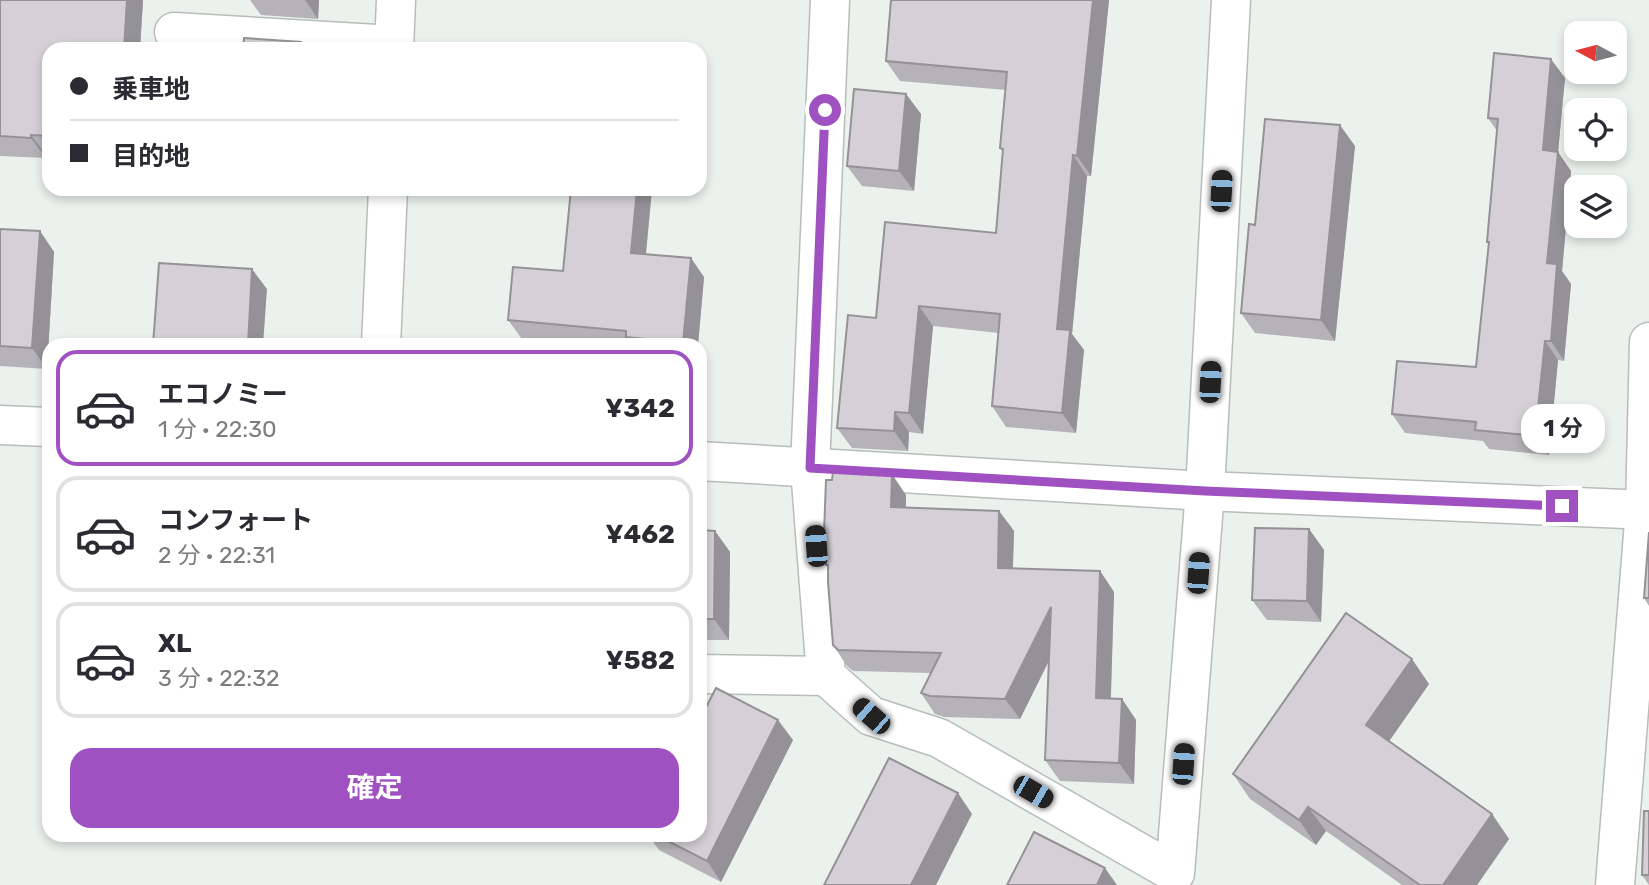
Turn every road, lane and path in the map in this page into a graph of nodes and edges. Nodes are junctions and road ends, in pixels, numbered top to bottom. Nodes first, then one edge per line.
1 (396, 0) edge
2 (830, 0) edge
3 (1231, 0) edge
4 (174, 32) dead end
5 (321, 42) edge
6 (394, 42) edge
7 (388, 196) edge
8 (381, 338) edge
9 (1649, 342) edge
10 (0, 425) edge
11 (42, 427) edge
12 (707, 461) edge
13 (810, 468) junction
14 (1205, 491) junction
15 (1647, 510) edge
16 (707, 674) edge
17 (826, 676) junction
18 (1615, 885) edge

1 - 6 street
2 - 13 street
3 - 14 street
4 - 5 street
7 - 8 street
9 - 15 street
10 - 11 street
12 - 13 street
13 - 14 street
13 - 17 street
14 - 15 street
14 - 17 street
15 - 18 street
16 - 17 street

